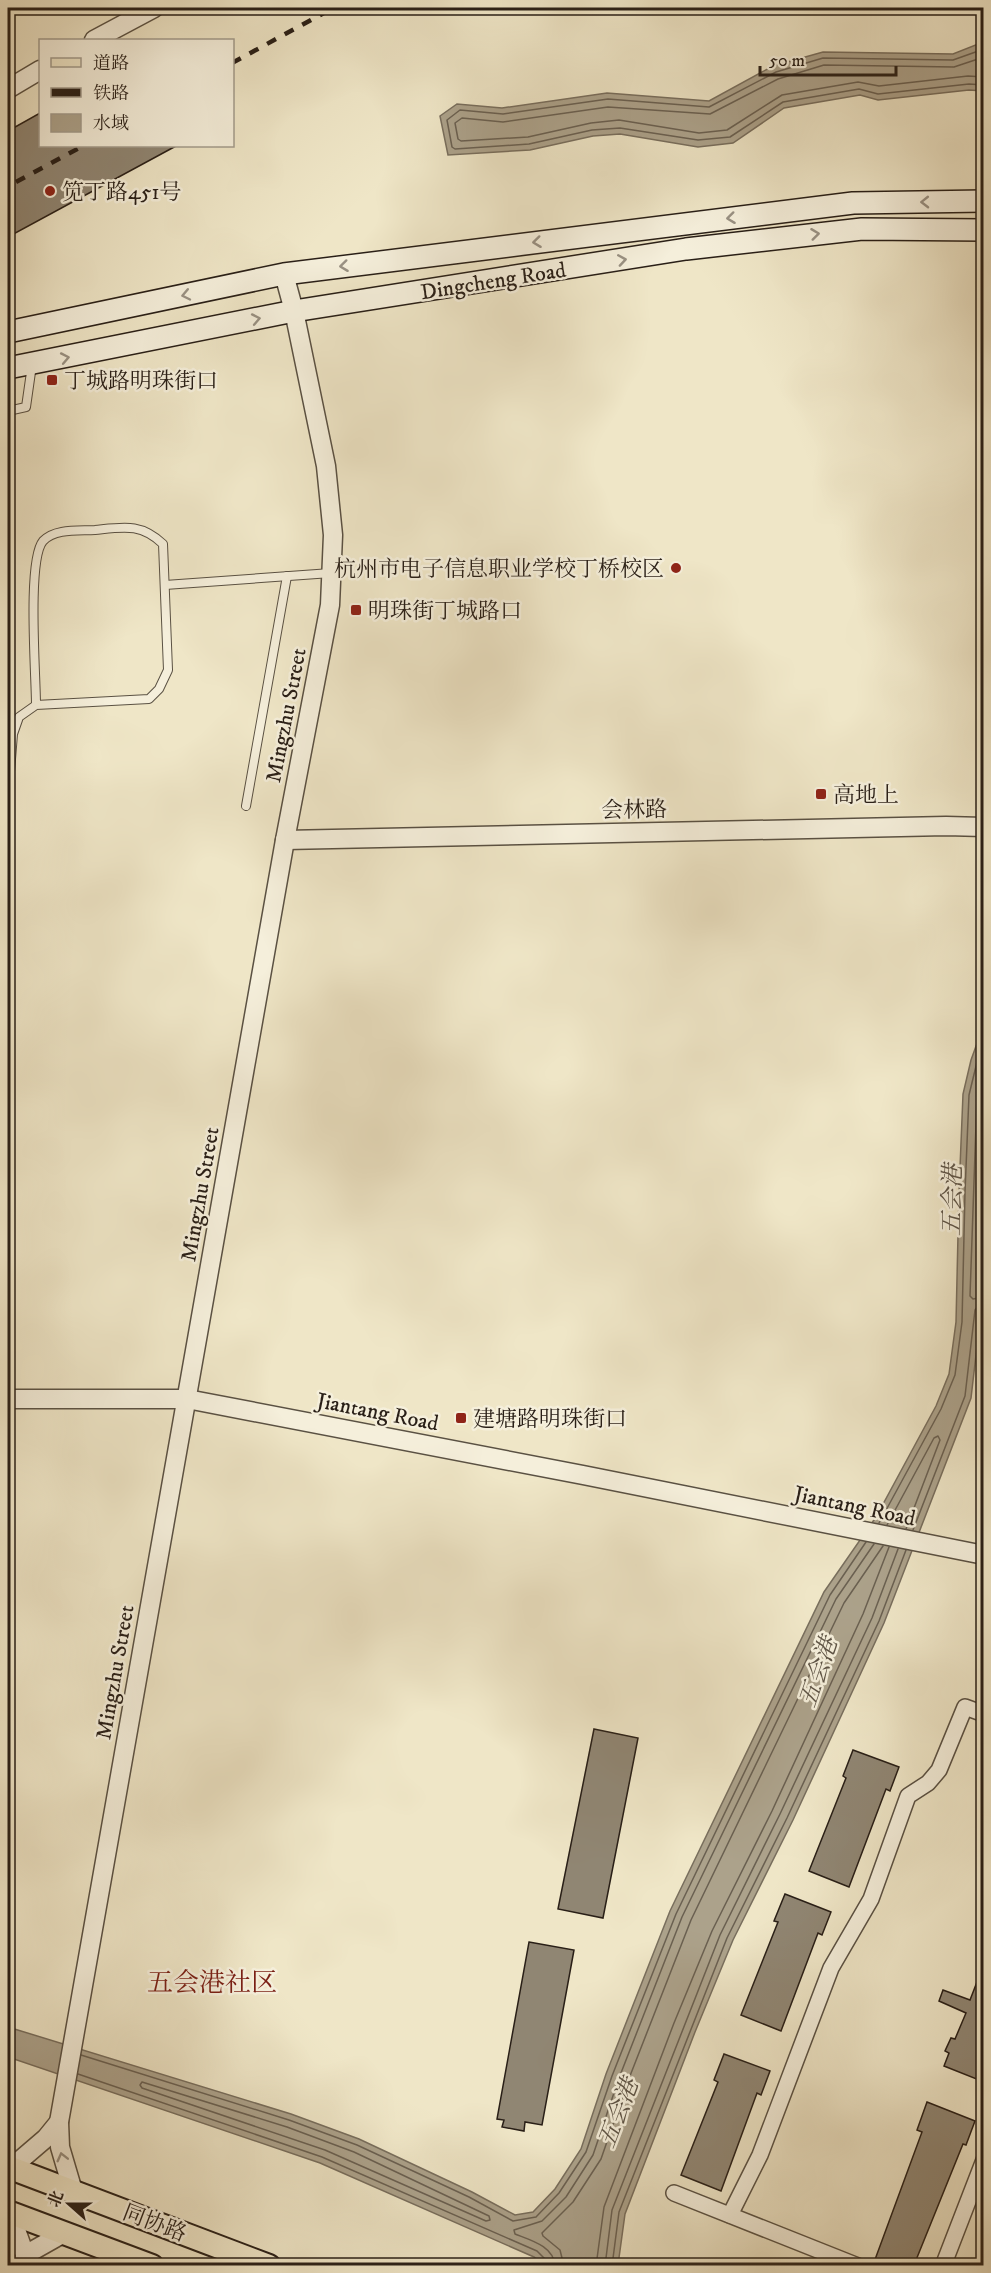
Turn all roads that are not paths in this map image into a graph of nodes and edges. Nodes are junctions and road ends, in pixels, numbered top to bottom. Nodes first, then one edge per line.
1 (154, 8) edge
2 (96, 39) edge
3 (39, 71) edge
4 (8, 89) edge
5 (984, 201) edge
6 (984, 230) edge
7 (284, 274) junction
8 (294, 311) junction
9 (8, 332) edge
10 (33, 364) junction
11 (8, 368) edge
12 (8, 411) edge
13 (331, 573) junction
14 (287, 576) junction
15 (165, 585) junction
16 (36, 705) junction
17 (8, 784) edge
18 (246, 806) dead end
19 (984, 827) edge
20 (285, 840) junction
21 (187, 1398) junction
22 (8, 1399) edge
23 (984, 1555) edge
24 (984, 1714) edge
25 (58, 2122) junction
26 (984, 2160) edge
27 (9, 2168) edge
28 (73, 2191) junction
29 (674, 2193) dead end
30 (9, 2213) edge
31 (730, 2215) junction
32 (64, 2233) junction
33 (24, 2260) edge
34 (152, 2265) edge
35 (269, 2265) edge
36 (858, 2265) edge
37 (943, 2265) edge

1 - 2 street
3 - 4 street
5 -> 7 main road, Dingcheng Road
8 -> 6 main road, Dingcheng Road
7 - 8 street, Mingzhu Street
7 -> 9 main road, Dingcheng Road
10 -> 8 main road, Dingcheng Road
8 - 13 street, Mingzhu Street
10 - 11 main road, Dingcheng Road
10 - 12 lane
13 - 14 lane
13 - 20 street, Mingzhu Street
14 - 15 lane
14 - 18 lane
15 - 16 lane
15 - 16 lane
16 - 17 lane
19 - 20 street, 会林路
20 - 21 street, Mingzhu Street
21 - 22 street, Jiantang Road
21 - 23 street, Jiantang Road
21 - 25 street, Mingzhu Street
24 - 31 street
25 - 27 street
28 -> 25 street, Mingzhu Street
26 - 37 street
27 - 28 main road, 同协路
28 - 35 main road, 同协路
29 - 31 street
30 - 32 main road, 同协路
30 - 33 street
31 - 36 street
32 - 33 street
32 - 34 main road, 同协路

